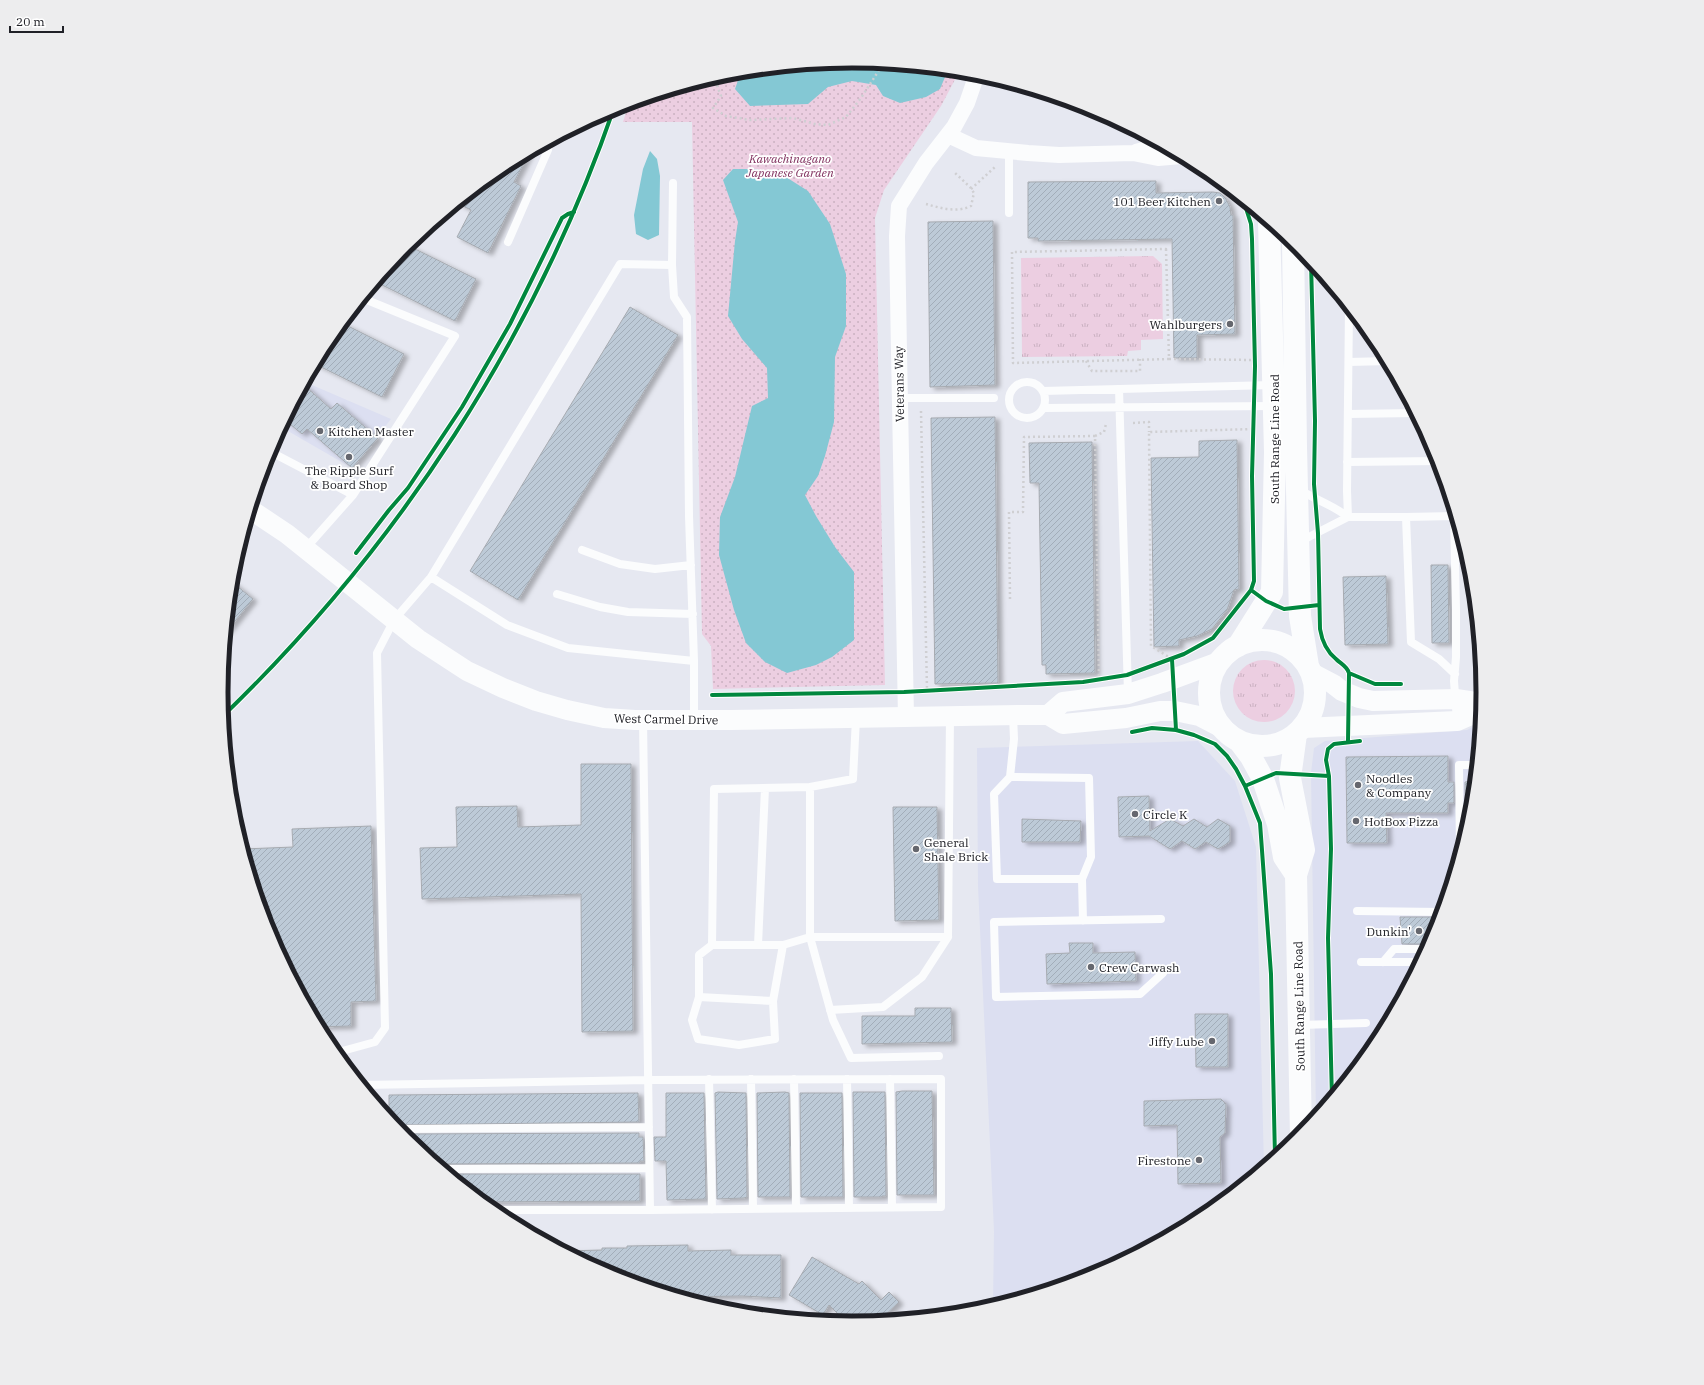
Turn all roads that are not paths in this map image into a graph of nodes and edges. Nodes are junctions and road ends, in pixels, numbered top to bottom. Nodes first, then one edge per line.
1 (975, 80) edge
2 (948, 135) junction
3 (548, 147) edge
4 (1155, 147) edge
5 (1008, 151) junction
6 (1133, 153) junction
7 (1172, 157) edge
8 (674, 184) dead end
9 (1009, 213) dead end
10 (1269, 228) edge
11 (508, 242) dead end
12 (1293, 250) edge
13 (672, 265) junction
14 (367, 300) edge
15 (1349, 315) edge
16 (1381, 361) edge
17 (1349, 362) junction
18 (1119, 389) junction
19 (1043, 391) junction
20 (1264, 395) junction
21 (900, 398) junction
22 (994, 398) dead end
23 (1044, 408) junction
24 (1120, 408) junction
25 (1410, 413) edge
26 (1348, 414) junction
27 (275, 454) edge
28 (1432, 461) edge
29 (1347, 462) junction
30 (1297, 488) junction
31 (353, 495) junction
32 (255, 513) edge
33 (1450, 516) edge
34 (1348, 517) junction
35 (1406, 517) junction
36 (1455, 532) edge
37 (1298, 542) junction
38 (305, 549) junction
39 (582, 550) dead end
40 (691, 565) junction
41 (431, 578) junction
42 (557, 594) dead end
43 (693, 614) junction
44 (394, 620) junction
45 (1238, 646) junction
46 (694, 661) junction
47 (1219, 662) junction
48 (1310, 670) junction
49 (1455, 674) junction
50 (1127, 684) junction
51 (1456, 699) junction
52 (1476, 702) edge
53 (1475, 713) edge
54 (1013, 716) junction
55 (1048, 716) junction
56 (906, 717) junction
57 (950, 717) junction
58 (856, 718) junction
59 (643, 720) junction
60 (694, 720) junction
61 (1457, 721) junction
62 (1299, 731) junction
63 (1231, 735) junction
64 (1472, 765) edge
65 (1010, 777) junction
66 (810, 787) junction
67 (765, 788) junction
68 (1460, 835) edge
69 (1296, 875) junction
70 (1082, 879) junction
71 (1357, 911) dead end
72 (1436, 912) edge
73 (1161, 919) dead end
74 (1083, 921) junction
75 (810, 937) junction
76 (948, 937) junction
77 (712, 945) junction
78 (758, 945) junction
79 (783, 945) junction
80 (1421, 949) edge
81 (1361, 962) dead end
82 (1383, 962) junction
83 (1415, 962) edge
84 (1163, 973) dead end
85 (699, 997) junction
86 (773, 1001) junction
87 (830, 1010) junction
88 (1366, 1023) dead end
89 (1299, 1024) junction
90 (342, 1051) edge
91 (939, 1056) dead end
92 (709, 1079) junction
93 (750, 1079) junction
94 (794, 1079) junction
95 (847, 1079) junction
96 (890, 1079) junction
97 (648, 1080) junction
98 (366, 1084) edge
99 (649, 1127) junction
100 (1301, 1127) edge
101 (405, 1129) edge
102 (649, 1168) junction
103 (449, 1169) edge
104 (892, 1207) junction
105 (796, 1208) junction
106 (849, 1208) junction
107 (753, 1209) junction
108 (502, 1210) edge
109 (650, 1210) junction
110 (712, 1210) junction

1 - 2 street, Veterans Way
2 - 5 street
2 - 21 street, Veterans Way
3 - 11 lane
4 - 6 street
5 - 6 street
5 - 9 lane
6 - 7 street
8 - 13 lane
10 - 20 main road, South Range Line Road
12 - 30 main road, South Range Line Road
13 - 40 lane
13 - 41 lane
14 - 31 lane
15 - 17 lane
16 - 17 lane
17 - 26 lane
18 - 19 lane
18 - 20 lane
18 - 24 lane
19 - 23 lane
19 - 23 lane
20 - 24 lane
20 - 45 main road, South Range Line Road
21 - 22 lane
21 - 56 street, Veterans Way
23 - 24 lane
24 - 50 lane
25 - 26 lane
26 - 29 lane
27 - 31 lane
28 - 29 lane
29 - 34 lane
30 - 34 lane
30 - 37 main road, South Range Line Road
31 - 38 lane
32 - 38 street, West Carmel Drive
33 - 35 lane
34 - 35 lane
34 - 37 lane
35 - 49 lane
36 - 49 lane
37 - 48 main road, South Range Line Road
38 - 44 street, West Carmel Drive
39 - 40 lane
40 - 43 lane
41 - 44 lane
41 - 46 lane
42 - 43 lane
43 - 46 lane
44 - 59 street, West Carmel Drive
44 - 90 lane
45 - 47 main road
45 - 48 main road
46 - 60 lane
47 - 50 street
47 - 63 main road
48 - 51 street
48 - 62 main road
49 - 51 lane
50 - 55 street
51 - 52 street
51 - 61 lane
53 - 61 street
54 - 55 street, West Carmel Drive
54 - 57 street, West Carmel Drive
54 - 65 lane
55 - 63 street, West Carmel Drive
56 - 57 street, West Carmel Drive
56 - 58 street, West Carmel Drive
57 - 76 lane
58 - 60 street, West Carmel Drive
58 - 66 lane
59 - 60 street, West Carmel Drive
59 - 97 lane
61 - 62 street
62 - 63 main road
62 - 69 main road, South Range Line Road
63 - 69 main road
64 - 68 lane
65 - 70 lane
65 - 70 lane
66 - 67 lane
66 - 75 lane
67 - 77 lane
67 - 78 lane
69 - 89 main road, South Range Line Road
70 - 74 lane
71 - 72 lane
73 - 74 lane
74 - 84 lane
75 - 76 lane
75 - 79 lane
75 - 87 lane
76 - 87 lane
77 - 78 lane
77 - 85 lane
78 - 79 lane
79 - 86 lane
80 - 82 lane
81 - 82 lane
82 - 83 lane
85 - 86 lane
85 - 86 lane
87 - 91 lane
88 - 89 lane
89 - 100 main road, South Range Line Road
92 - 93 lane
92 - 97 lane
92 - 110 lane
93 - 94 lane
93 - 107 lane
94 - 95 lane
94 - 105 lane
95 - 96 lane
95 - 106 lane
96 - 104 lane
96 - 104 lane
97 - 98 lane
97 - 99 lane
99 - 101 lane
99 - 102 lane
102 - 103 lane
102 - 109 lane
104 - 106 lane
105 - 106 lane
105 - 107 lane
107 - 110 lane
108 - 109 lane
109 - 110 lane

